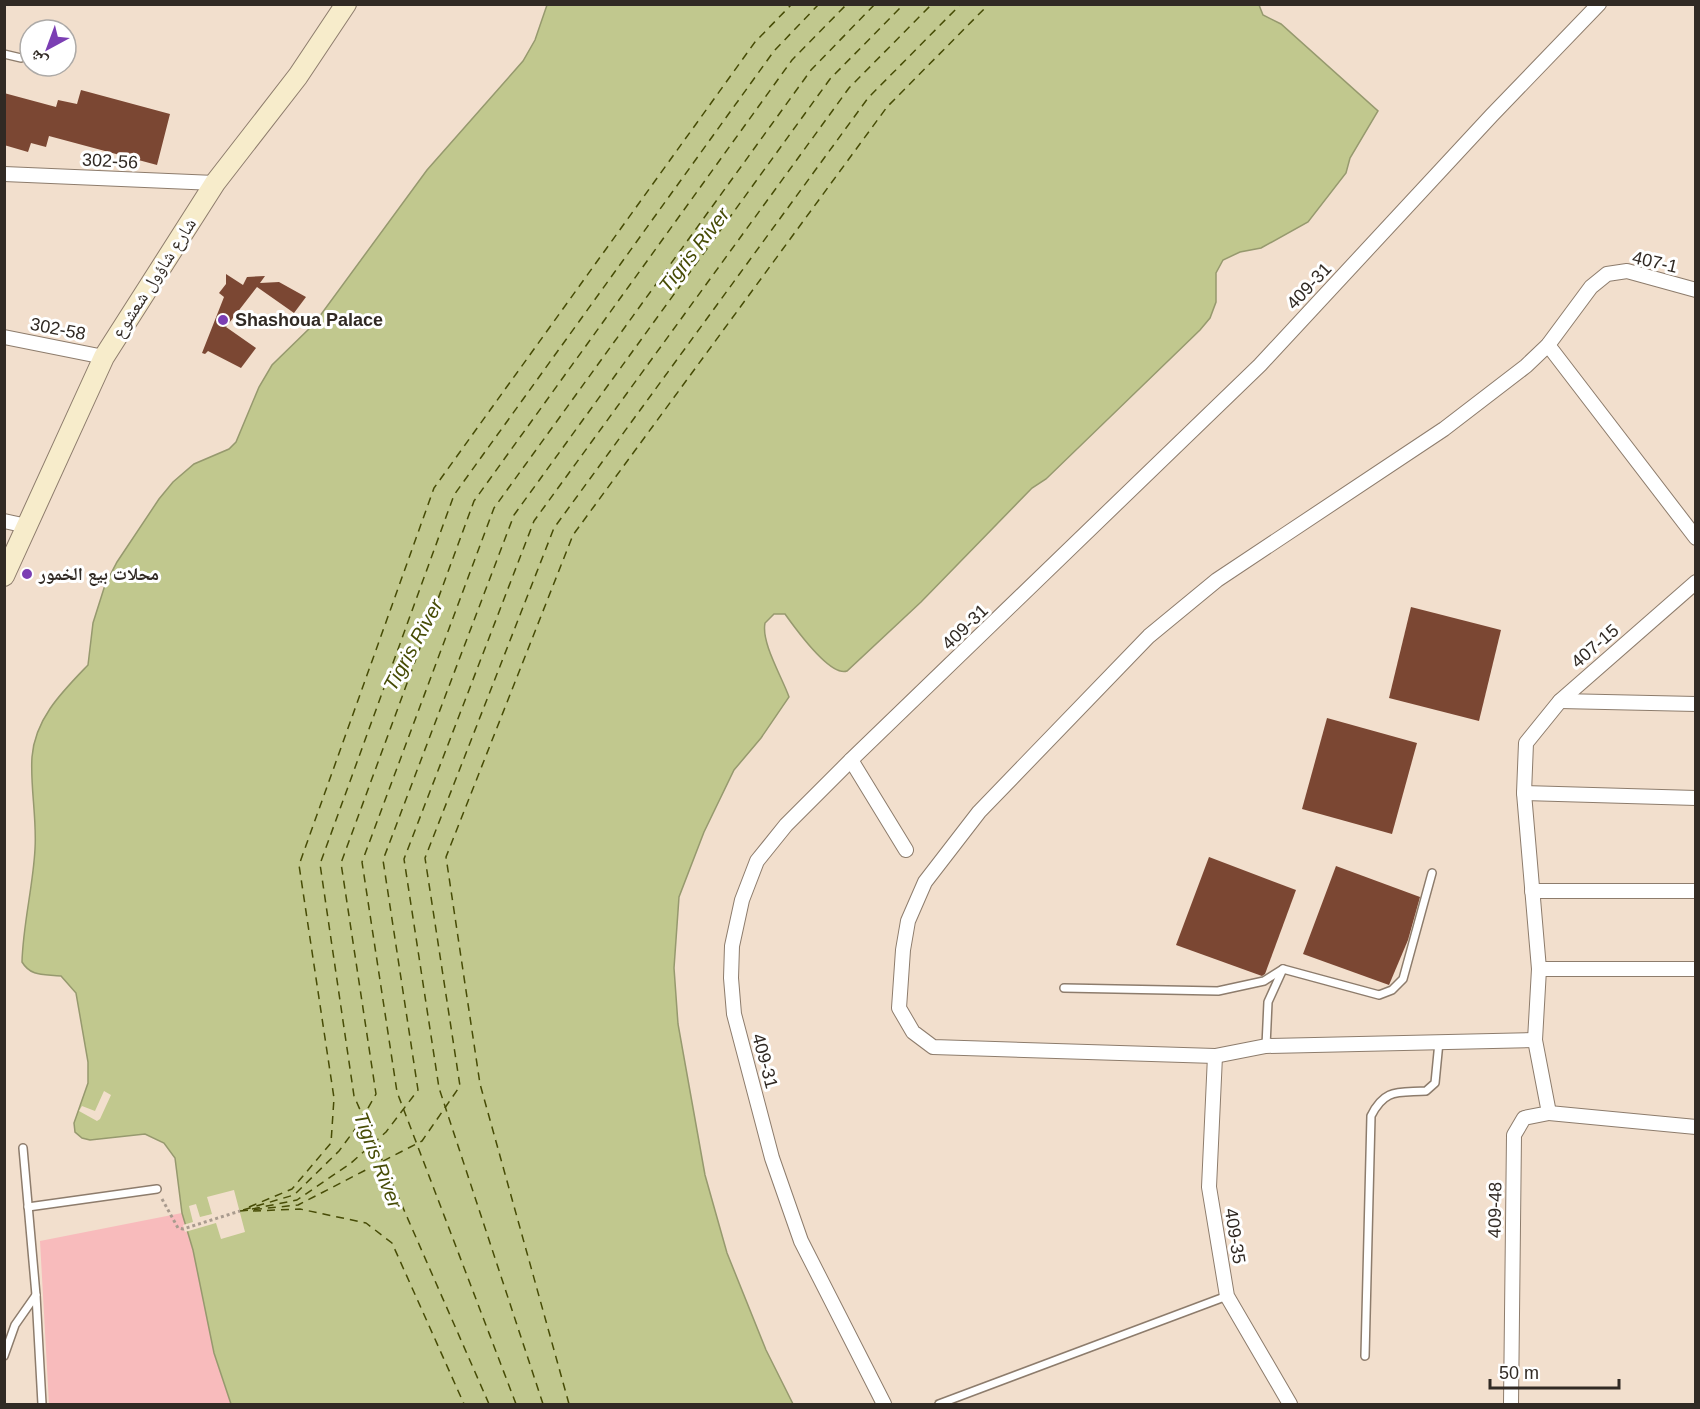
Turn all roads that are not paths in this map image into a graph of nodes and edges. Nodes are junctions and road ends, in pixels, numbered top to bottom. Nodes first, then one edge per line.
1 (346, 4) edge
2 (1599, 4) edge
3 (4, 174) edge
4 (215, 183) junction
5 (1695, 290) edge
6 (4, 337) edge
7 (1548, 345) junction
8 (104, 357) junction
9 (4, 521) edge
10 (27, 525) junction
11 (1695, 538) edge
12 (4, 576) edge
13 (1695, 582) edge
14 (1560, 701) junction
15 (1695, 704) edge
16 (851, 760) junction
17 (1524, 793) junction
18 (1695, 798) edge
19 (906, 850) dead end
20 (1431, 873) dead end
21 (1532, 891) junction
22 (1695, 891) edge
23 (1283, 969) junction
24 (1539, 969) junction
25 (1695, 969) edge
26 (1064, 988) dead end
27 (1535, 1040) junction
28 (1438, 1042) junction
29 (1266, 1046) junction
30 (1215, 1056) junction
31 (1549, 1113) junction
32 (1695, 1126) edge
33 (23, 1148) dead end
34 (157, 1189) road end
35 (28, 1207) junction
36 (36, 1295) junction
37 (1227, 1296) junction
38 (4, 1356) edge
39 (1365, 1356) dead end
40 (42, 1404) edge
41 (884, 1404) edge
42 (939, 1404) edge
43 (1290, 1404) edge
44 (1511, 1404) edge

1 - 4 street, شارع شاؤول شعشوع
2 - 16 street, 409-31
3 - 4 street, 302-56
4 - 8 street, شارع شاؤول شعشوع
5 - 7 street, 407-1
6 - 8 street, 302-58
7 - 11 street
7 - 30 street
8 - 10 street, شارع شاؤول شعشوع
9 - 10 street
10 - 12 street, شارع شاؤول شعشوع
13 - 14 street, 407-15
14 - 15 street
14 - 17 street, 407-15
16 - 19 street
16 - 41 street, 409-31
17 - 18 street
17 - 21 street
20 - 23 lane
21 - 22 street
21 - 24 street
23 - 26 lane
23 - 29 lane
24 - 25 street
24 - 27 street
27 - 28 street
27 - 31 street
28 - 29 street
28 - 39 lane
29 - 30 street
30 - 37 street, 409-35
31 - 32 street
31 - 44 street, 409-48
33 - 35 lane
34 - 35 lane
35 - 36 lane
36 - 38 lane
36 - 40 lane
37 - 42 lane
37 - 43 street, 409-35

